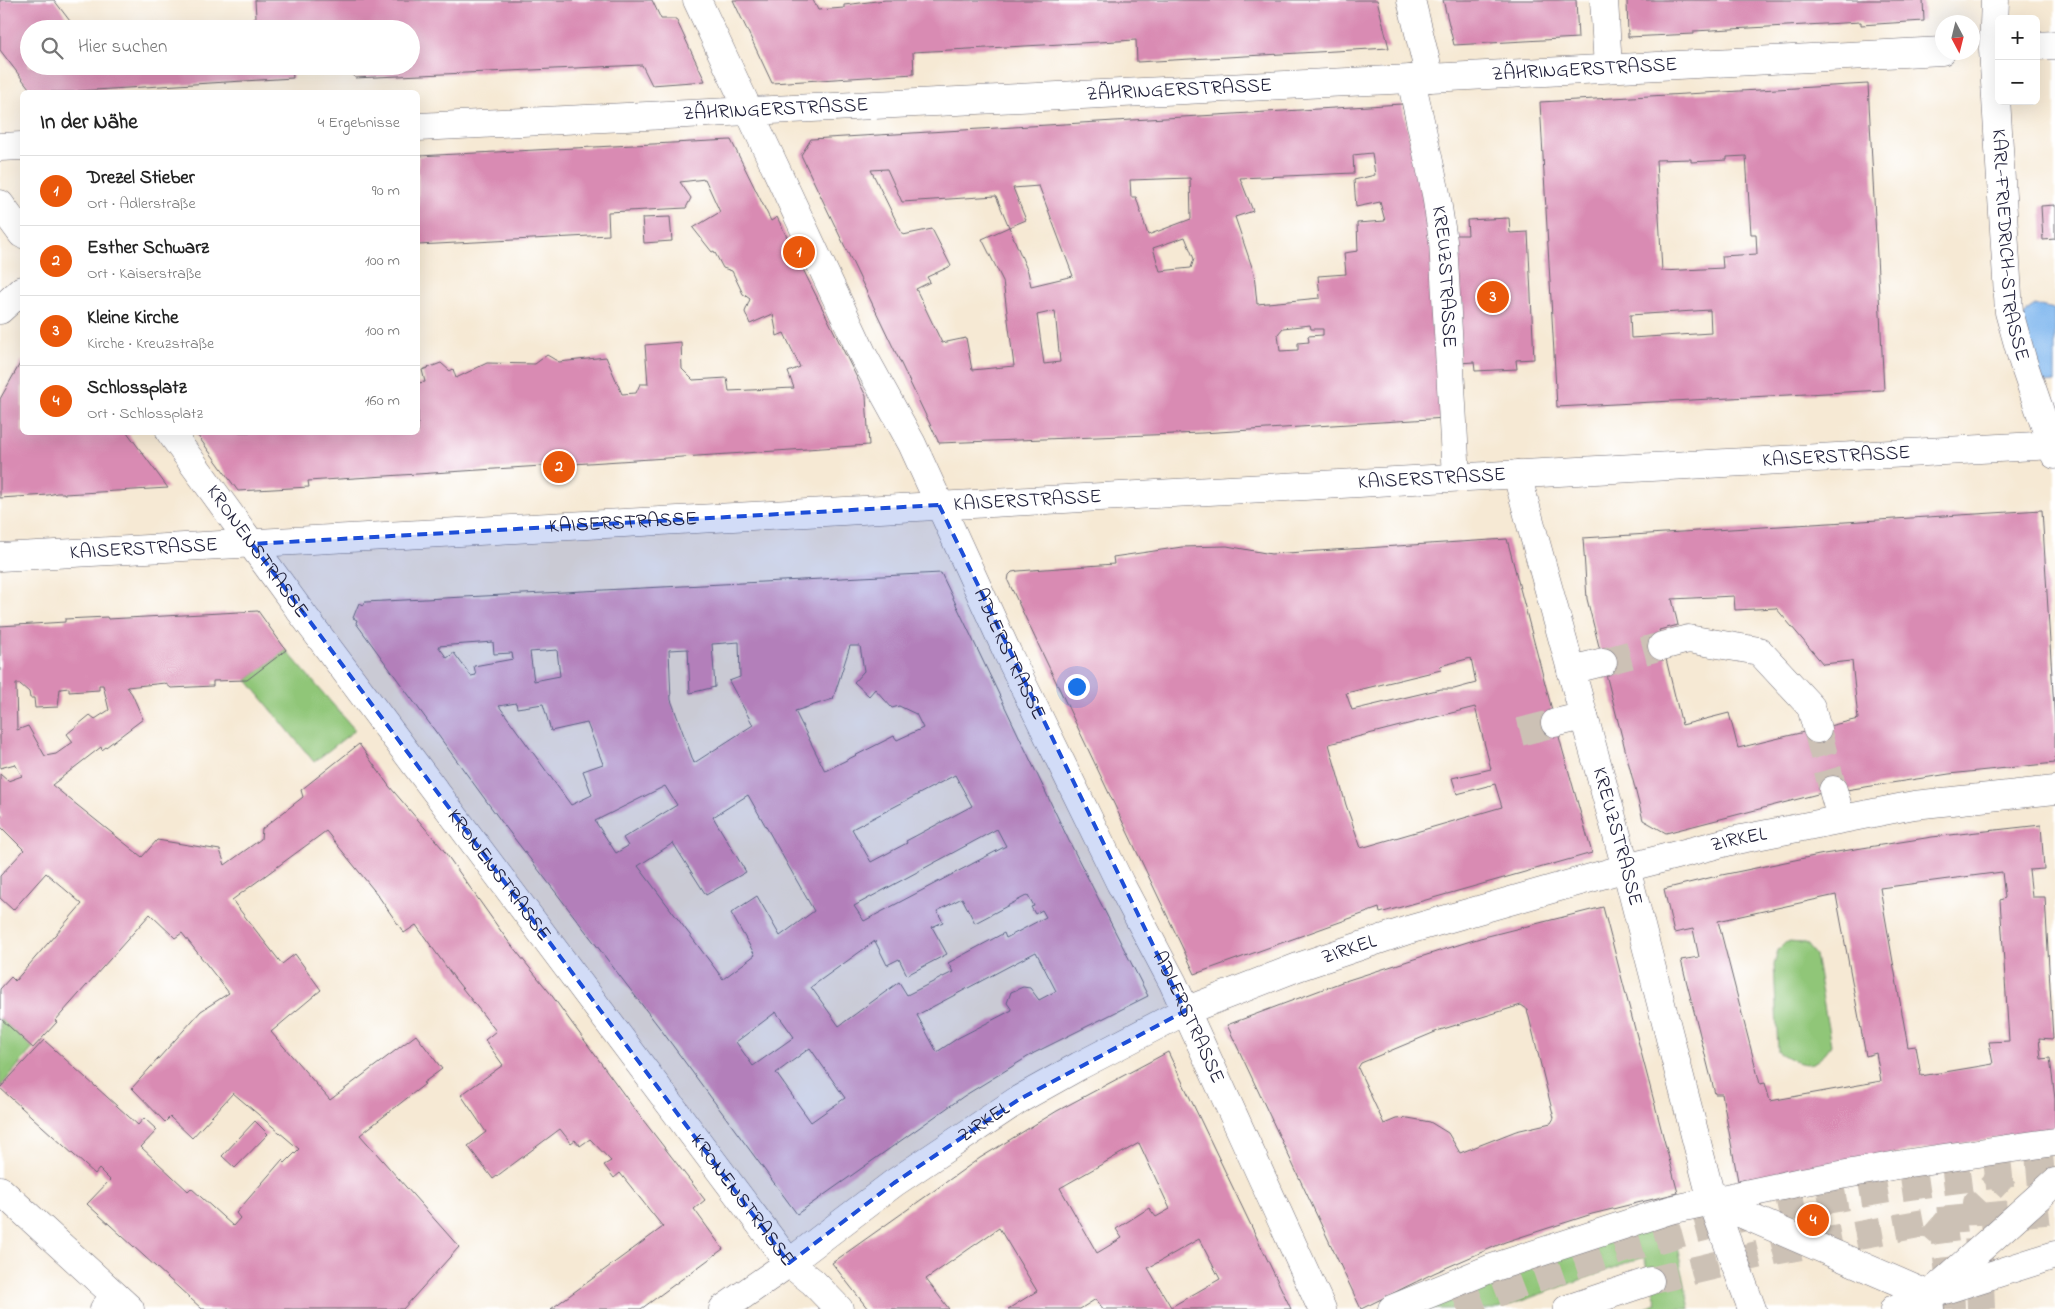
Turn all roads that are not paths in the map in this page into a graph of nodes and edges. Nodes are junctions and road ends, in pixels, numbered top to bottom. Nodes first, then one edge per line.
1 (697, 0) edge
2 (1411, 0) edge
3 (1604, 0) edge
4 (1995, 0) edge
5 (2040, 46) edge
6 (2055, 46) edge
7 (1988, 49) edge
8 (1935, 51) edge
9 (1608, 68) junction
10 (1421, 79) junction
11 (751, 112) junction
12 (420, 127) edge
13 (20, 146) edge
14 (0, 147) edge
15 (0, 204) edge
16 (20, 231) edge
17 (20, 292) edge
18 (0, 310) edge
19 (172, 435) edge
20 (2054, 448) edge
21 (1518, 474) junction
22 (1456, 477) junction
23 (939, 505) junction
24 (252, 544) junction
25 (0, 557) edge
26 (1662, 646) tunnel mouth
27 (1602, 662) tunnel mouth
28 (1571, 670) junction
29 (1584, 716) junction
30 (1555, 723) tunnel mouth
31 (1817, 729) tunnel mouth
32 (1833, 790) tunnel mouth
33 (2055, 790) edge
34 (1841, 818) junction
35 (1626, 868) junction
36 (1185, 1011) junction
37 (2055, 1142) edge
38 (2055, 1182) edge
39 (0, 1190) edge
40 (1712, 1201) junction
41 (2055, 1255) edge
42 (789, 1263) junction
43 (1650, 1281) tunnel mouth
44 (1930, 1302) edge
45 (116, 1305) edge
46 (723, 1309) edge
47 (839, 1309) edge
48 (1322, 1309) edge
49 (1392, 1309) edge
50 (1567, 1309) edge
51 (1752, 1309) edge
52 (1894, 1309) edge

1 - 11 street, ADLERSTRASSE
2 - 10 street, KREUZSTRASSE
3 - 9 street
4 - 7 street, KARL-FRIEDRICH-STRASSE
5 - 6 street
7 - 20 street, KARL-FRIEDRICH-STRASSE
8 - 9 street, ZÄHRINGERSTRASSE
9 - 10 street, ZÄHRINGERSTRASSE
10 - 11 street, ZÄHRINGERSTRASSE
10 - 22 street, KREUZSTRASSE
11 - 12 street, ZÄHRINGERSTRASSE
11 - 23 street, ADLERSTRASSE
13 - 14 street
15 - 16 street
17 - 18 street
19 - 24 street, KRONENSTRASSE
20 - 21 street, KAISERSTRASSE
21 - 22 street, KAISERSTRASSE
21 - 28 street, KREUZSTRASSE
22 - 23 street, KAISERSTRASSE
23 - 24 street, KAISERSTRASSE
23 - 36 street, ADLERSTRASSE
24 - 25 street, KAISERSTRASSE
24 - 42 street, KRONENSTRASSE
26 - 31 street
27 - 28 street
28 - 29 street, KREUZSTRASSE
29 - 30 street
29 - 35 street, KREUZSTRASSE
32 - 34 street
33 - 34 street, ZIRKEL
34 - 35 street, ZIRKEL
35 - 36 street, ZIRKEL
35 - 40 street, KREUZSTRASSE
36 - 42 street, ZIRKEL
36 - 48 street, ADLERSTRASSE
37 - 40 street
38 - 44 street
39 - 45 street
40 - 44 street
40 - 49 street
40 - 51 street, KREUZSTRASSE
41 - 44 street
42 - 46 street, ZIRKEL
42 - 47 street, KRONENSTRASSE
43 - 50 street
44 - 52 street

